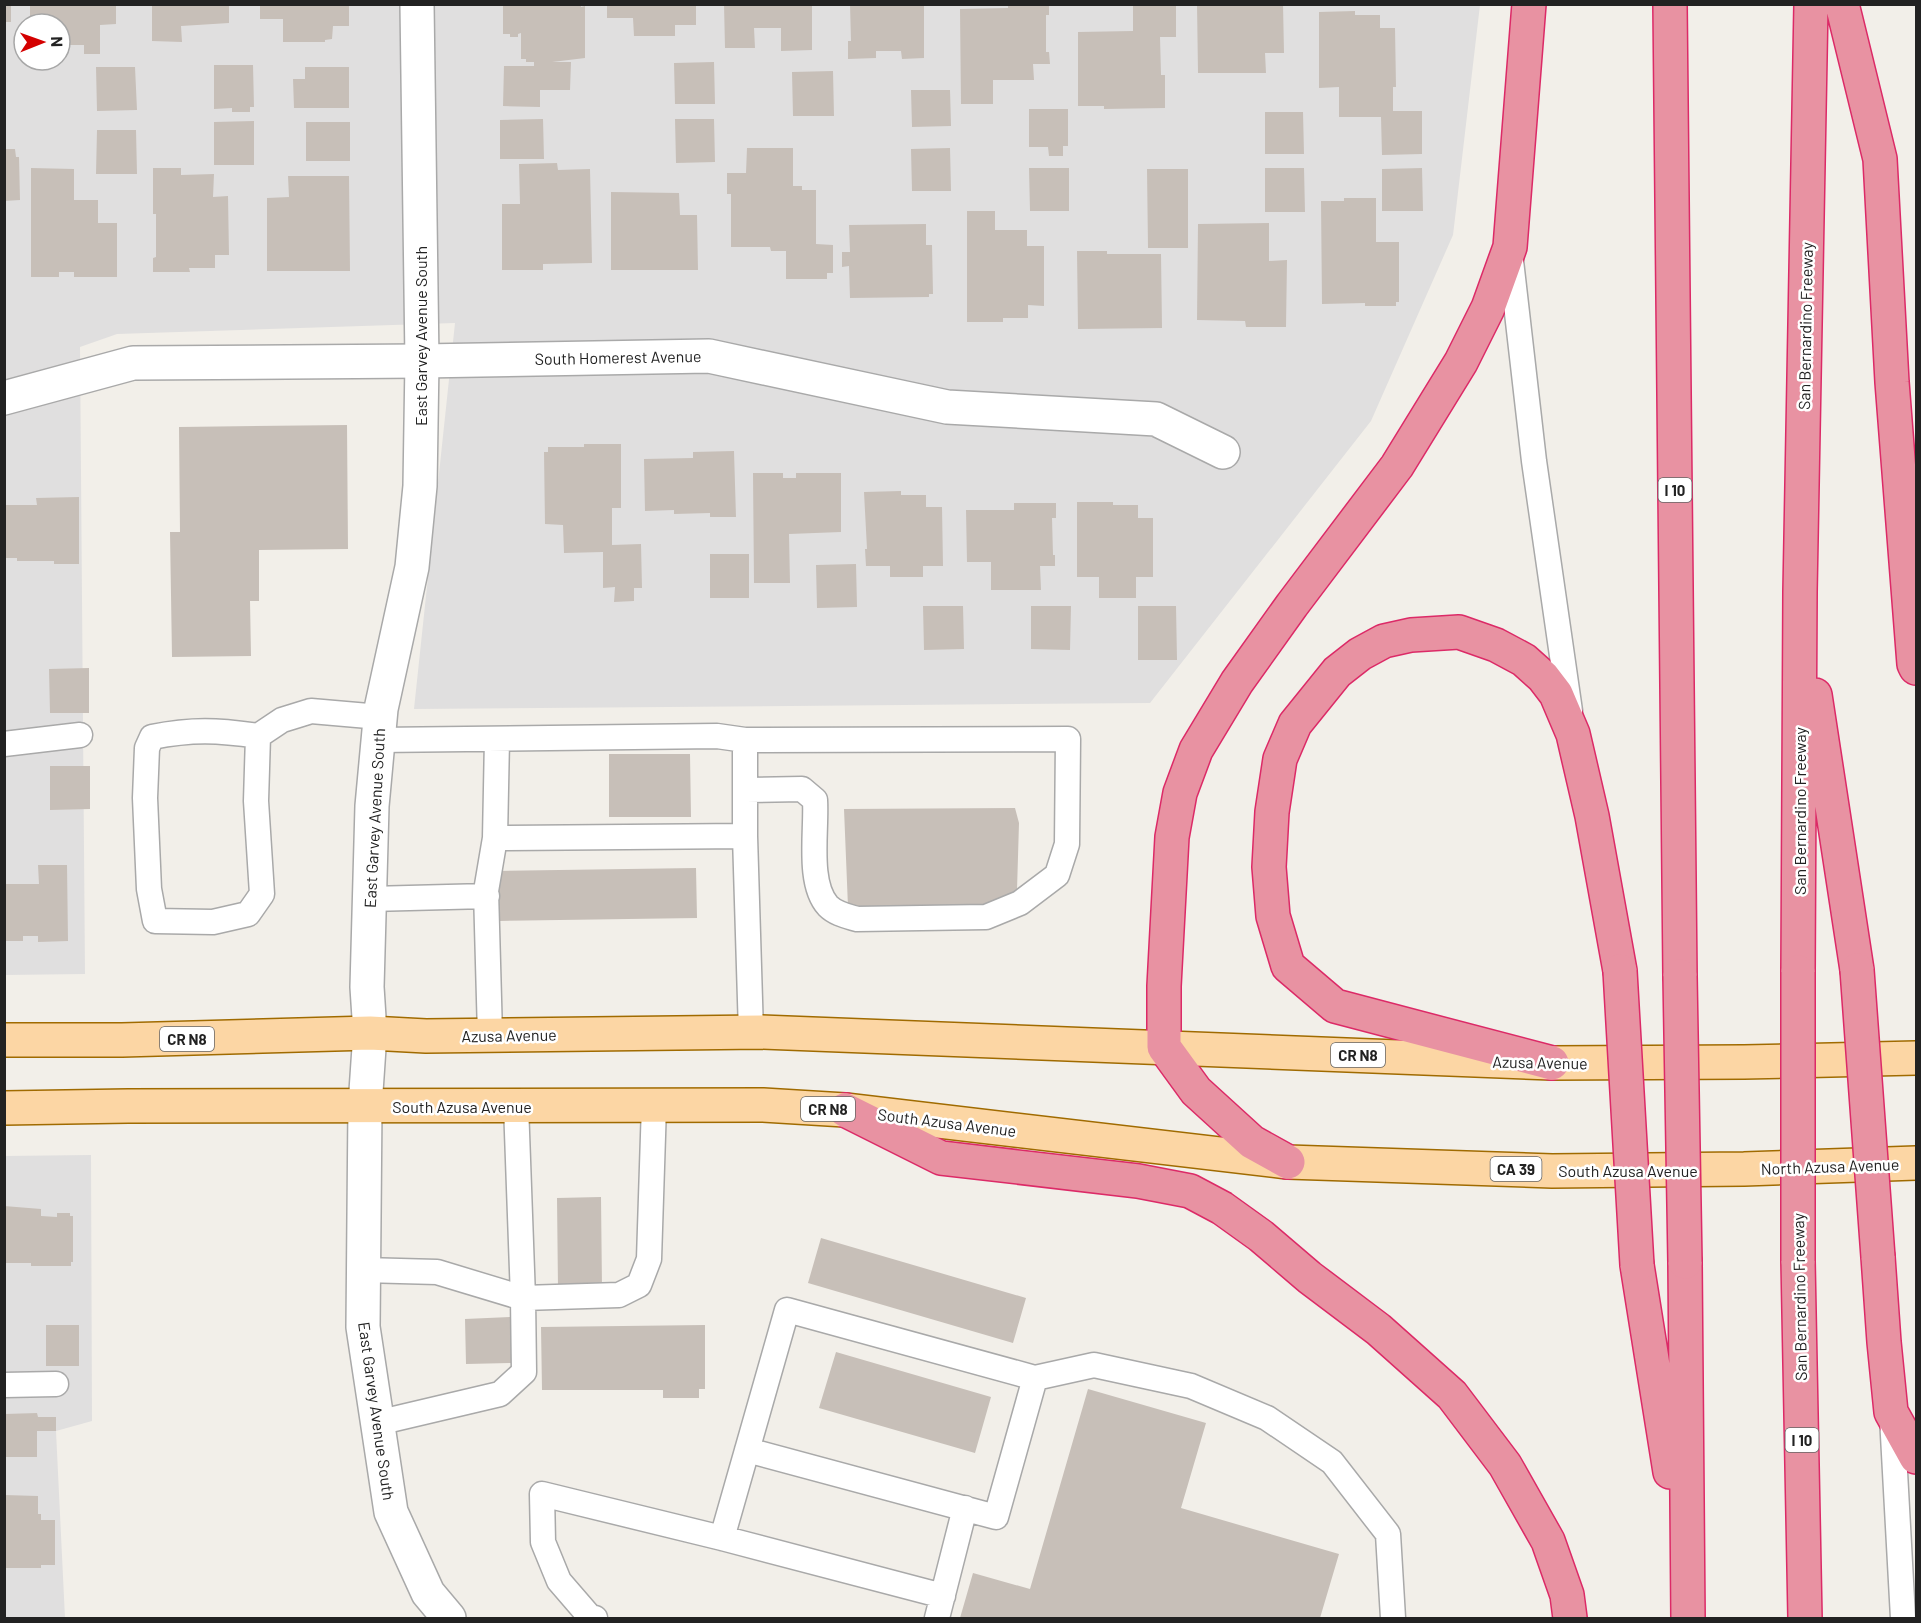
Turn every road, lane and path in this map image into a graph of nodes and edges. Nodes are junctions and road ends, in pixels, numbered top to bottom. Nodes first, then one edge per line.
1 (417, 4) edge
2 (1529, 4) edge
3 (1670, 4) edge
4 (1811, 4) edge
5 (1842, 4) edge
6 (1510, 247) junction
7 (422, 361) junction
8 (4, 398) edge
9 (1223, 452) dead end
10 (1800, 592) junction
11 (1917, 668) edge
12 (379, 728) junction
13 (1573, 734) junction
14 (80, 735) dead end
15 (258, 736) junction
16 (497, 739) junction
17 (745, 740) junction
18 (4, 744) edge
19 (746, 790) junction
20 (745, 836) junction
21 (495, 838) junction
22 (487, 896) junction
23 (370, 899) junction
24 (370, 1033) junction
25 (751, 1033) junction
26 (490, 1035) junction
27 (4, 1040) edge
28 (1164, 1047) junction
29 (1917, 1058) edge
30 (1552, 1063) junction
31 (654, 1105) junction
32 (365, 1106) junction
33 (516, 1106) junction
34 (4, 1108) edge
35 (845, 1110) junction
36 (1288, 1162) junction
37 (1917, 1163) edge
38 (1744, 1169) joint
39 (363, 1270) junction
40 (523, 1298) junction
41 (1035, 1378) junction
42 (56, 1384) dead end
43 (4, 1385) edge
44 (1891, 1412) junction
45 (377, 1423) junction
46 (747, 1450) junction
47 (1917, 1457) edge
48 (965, 1508) junction
49 (722, 1538) junction
50 (1688, 1580) junction
51 (940, 1607) edge
52 (448, 1618) edge
53 (595, 1618) edge
54 (1393, 1618) edge
55 (1570, 1618) edge
56 (1688, 1618) edge
57 (1805, 1618) edge
58 (1903, 1618) edge

1 - 7 street, East Garvey Avenue South
2 - 6 highway
3 - 50 highway, I 10, bridge
4 - 10 highway, San Bernardino Freeway / I 10
5 - 11 highway
6 - 13 lane
6 - 28 highway
7 - 8 street, South Homerest Avenue
7 - 9 street, South Homerest Avenue
7 - 12 street, East Garvey Avenue South
10 - 44 highway, bridge
10 - 57 highway, San Bernardino Freeway / I 10, bridge
12 - 15 lane
12 - 16 lane
12 - 23 street, East Garvey Avenue South
13 - 30 highway
13 - 50 highway, bridge
14 - 18 lane
15 - 15 lane
16 - 17 lane
16 - 21 lane
17 - 19 lane
17 - 19 lane
19 - 20 lane
20 - 21 lane
20 - 25 lane
21 - 22 lane
22 - 23 lane
22 - 26 lane
23 - 24 street, East Garvey Avenue South
24 - 26 main road, Azusa Avenue / CR N8
24 - 27 main road, CR N8
24 - 32 street, East Garvey Avenue South
25 - 26 main road, Azusa Avenue / CR N8
25 - 28 main road, Azusa Avenue
28 - 30 main road, Azusa Avenue / CR N8
28 - 36 highway
29 - 30 main road, Azusa Avenue
31 - 33 main road, South Azusa Avenue / CR N8
31 - 35 main road, South Azusa Avenue / CR N8
31 - 40 lane
32 - 33 main road, South Azusa Avenue / CR N8
32 - 34 main road, South Azusa Avenue / CR N8
32 - 39 street, East Garvey Avenue South
33 - 40 lane
35 - 36 main road, South Azusa Avenue / CR N8
35 - 55 highway
36 - 38 main road, South Azusa Avenue / CA 39
37 - 38 main road, North Azusa Avenue / CA 39
39 - 40 lane
39 - 45 street, East Garvey Avenue South
40 - 45 lane
41 - 46 lane
41 - 48 lane
41 - 54 lane
42 - 43 lane
44 - 47 highway
44 - 58 lane
45 - 52 street, East Garvey Avenue South
46 - 48 lane
46 - 49 lane
48 - 51 lane
49 - 51 lane
49 - 53 lane
50 - 56 highway, I 10

